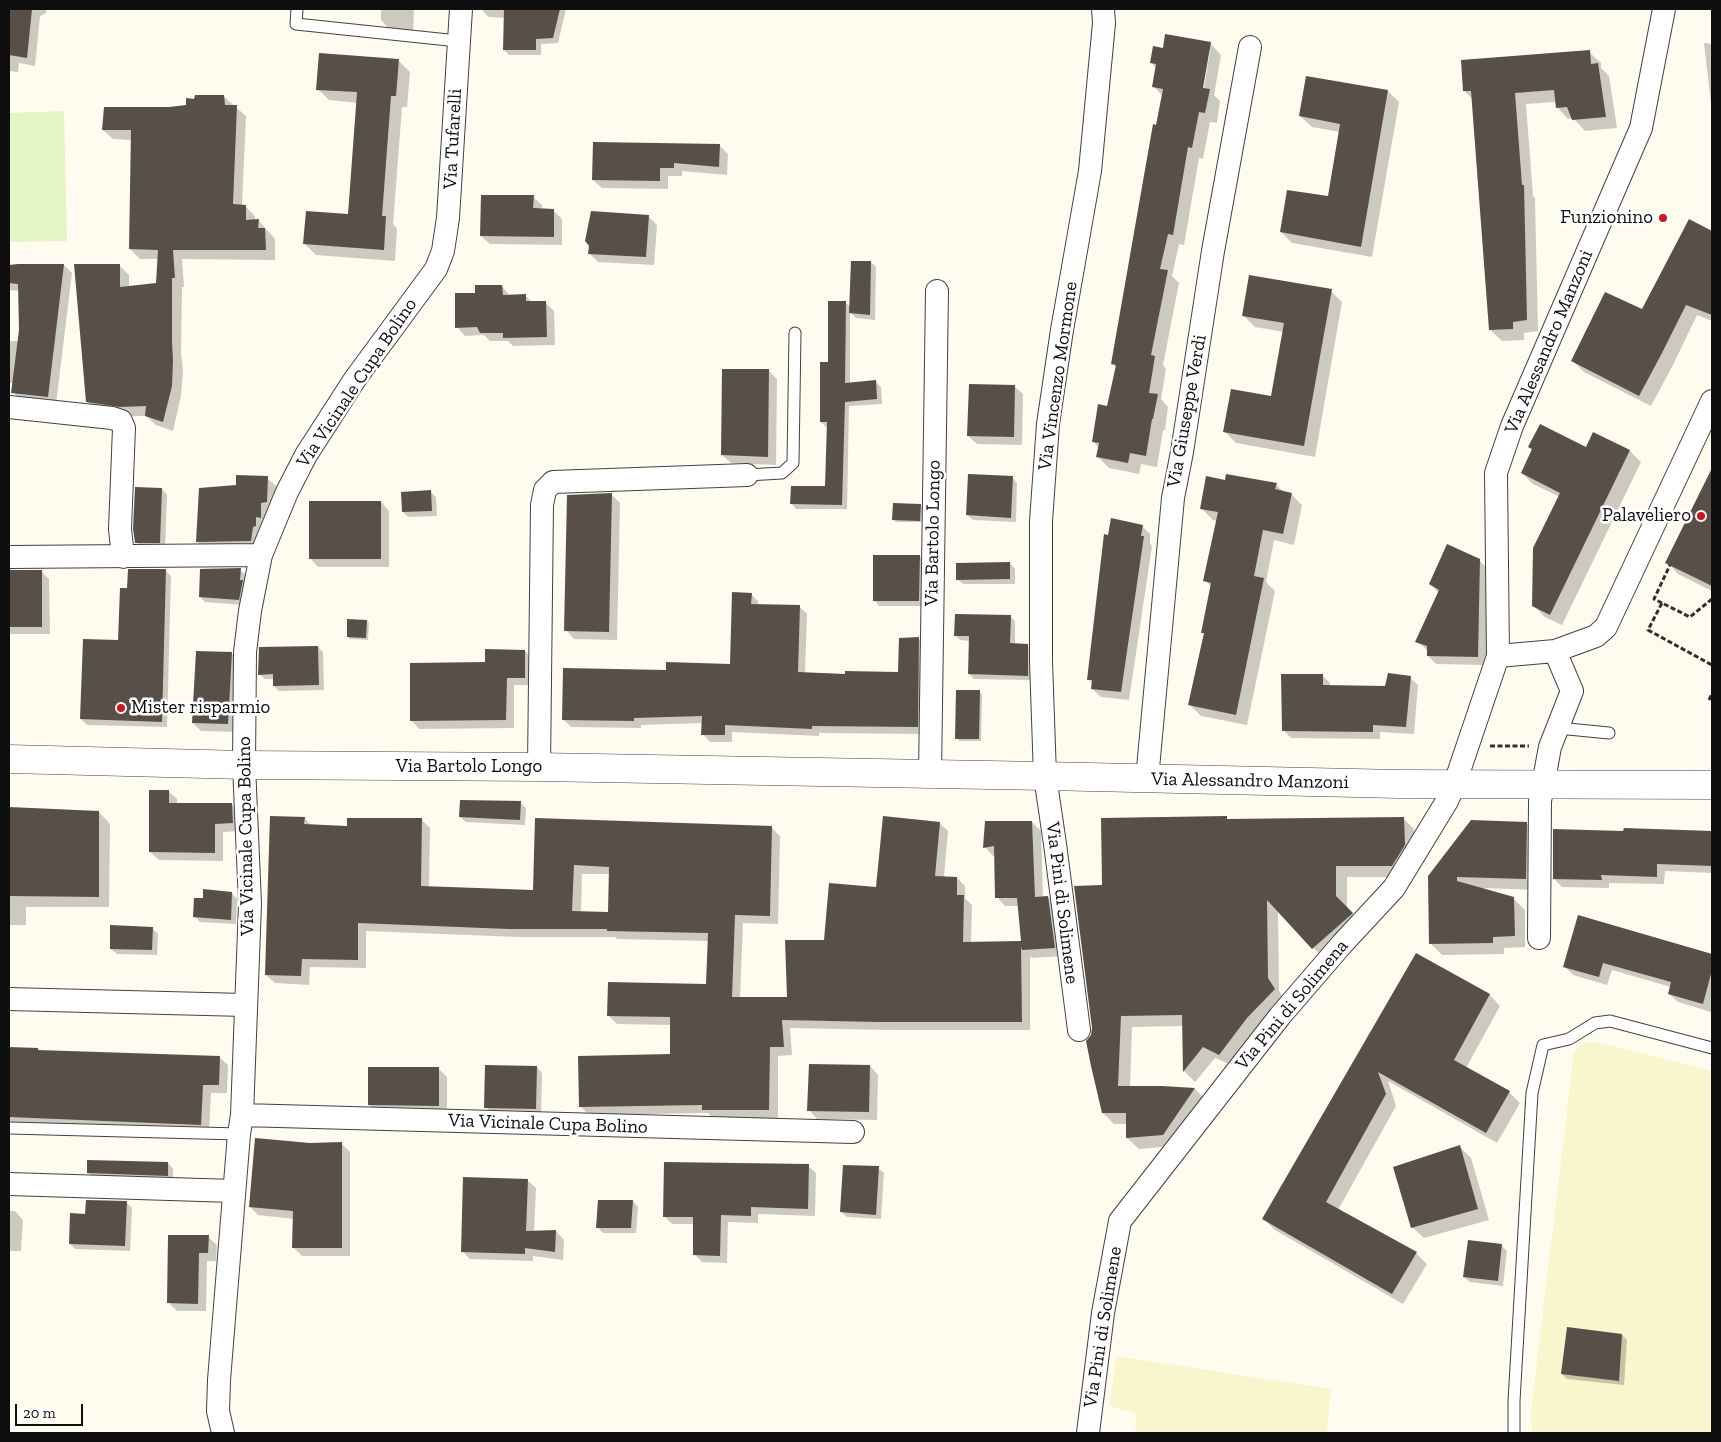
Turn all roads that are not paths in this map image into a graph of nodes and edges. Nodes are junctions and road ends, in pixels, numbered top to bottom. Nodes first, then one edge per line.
1 (298, 9) edge
2 (461, 9) edge
3 (1103, 9) edge
4 (1664, 9) edge
5 (458, 41) junction
6 (1250, 47) dead end
7 (436, 269) joint
8 (937, 291) dead end
9 (795, 333) dead end
10 (1712, 401) edge
11 (9, 407) edge
12 (746, 475) joint
13 (123, 556) junction
14 (261, 556) junction
15 (9, 557) edge
16 (1555, 652) junction
17 (1498, 656) junction
18 (1558, 728) junction
19 (1609, 733) dead end
20 (9, 759) edge
21 (244, 765) junction
22 (539, 767) junction
23 (930, 774) junction
24 (1045, 776) junction
25 (1147, 779) junction
26 (1455, 784) junction
27 (1543, 785) junction
28 (1712, 785) edge
29 (1539, 938) dead end
30 (9, 999) edge
31 (245, 1005) junction
32 (1079, 1030) dead end
33 (1712, 1048) edge
34 (240, 1125) junction
35 (9, 1128) edge
36 (854, 1132) dead end
37 (9, 1184) edge
38 (9, 1198) edge
39 (233, 1198) junction
40 (1120, 1221) joint
41 (223, 1433) edge
42 (1088, 1433) edge
43 (1514, 1433) edge

1 - 5 lane
2 - 5 street, Via Tufarelli
3 - 24 street, Via Vincenzo Mormone
4 - 17 street, Via Alessandro Manzoni
5 - 7 street, Via Tufarelli
6 - 25 street, Via Giuseppe Verdi
7 - 14 street, Via Vicinale Cupa Bolino
8 - 23 street, Via Bartolo Longo
9 - 12 lane
10 - 16 street
11 - 13 street
12 - 22 street
13 - 14 street
13 - 15 street
14 - 21 street, Via Vicinale Cupa Bolino
16 - 17 street
16 - 18 street
17 - 26 street, Via Alessandro Manzoni
18 - 19 lane
18 - 27 street
20 - 21 street, Via Bartolo Longo
21 - 22 street, Via Bartolo Longo
21 - 31 street, Via Vicinale Cupa Bolino
22 - 23 street, Via Bartolo Longo
23 - 24 street, Via Bartolo Longo
24 - 25 street, Via Alessandro Manzoni
24 - 32 street, Via Pini di Solimene
25 - 26 street, Via Alessandro Manzoni
26 - 27 street, Via Alessandro Manzoni
26 - 40 street, Via Pini di Solimena
27 - 28 street, Via Alessandro Manzoni
27 - 29 street
30 - 31 street
31 - 34 street, Via Vicinale Cupa Bolino
33 - 43 lane
34 - 35 lane
34 - 36 street, Via Vicinale Cupa Bolino
34 - 39 street, Via Vicinale Cupa Bolino
37 - 39 street
38 - 39 street
39 - 41 street, Via Vicinale Cupa Bolino
40 - 42 street, Via Pini di Solimene

